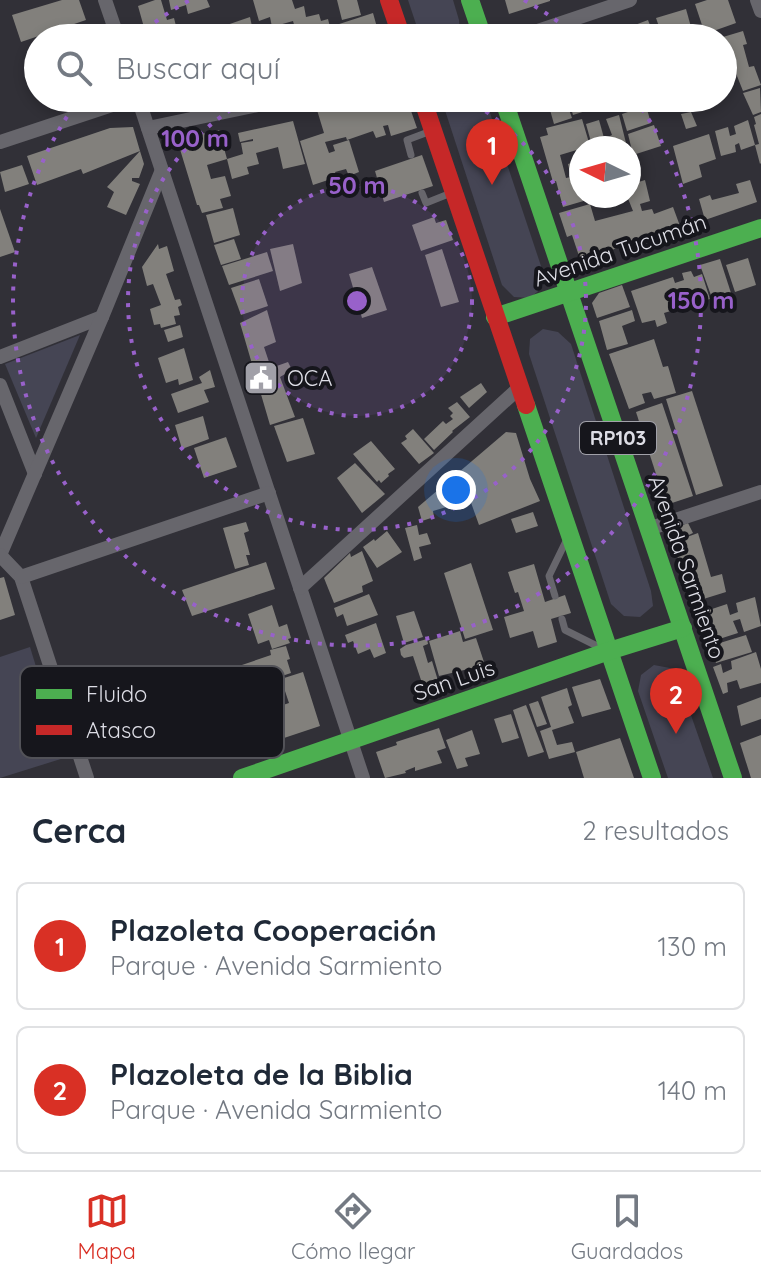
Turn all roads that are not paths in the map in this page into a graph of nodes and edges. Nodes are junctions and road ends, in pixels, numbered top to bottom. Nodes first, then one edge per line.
1 (105, 0) edge
2 (389, 0) edge
3 (470, 0) edge
4 (630, 0) edge
5 (757, 0) edge
6 (761, 11) edge
7 (113, 24) edge
8 (397, 24) edge
9 (478, 24) edge
10 (559, 24) edge
11 (93, 112) edge
12 (142, 112) edge
13 (224, 112) edge
14 (427, 112) edge
15 (508, 112) edge
16 (148, 128) junction
17 (433, 131) junction
18 (0, 142) edge
19 (411, 155) dead end
20 (162, 170) junction
21 (453, 192) junction
22 (422, 193) dead end
23 (761, 228) edge
24 (569, 292) junction
25 (102, 317) junction
26 (495, 317) junction
27 (0, 357) edge
28 (0, 385) edge
29 (520, 387) junction
30 (35, 474) junction
31 (761, 492) edge
32 (269, 493) junction
33 (648, 529) junction
34 (569, 533) junction
35 (0, 555) edge
36 (21, 577) junction
37 (300, 588) junction
38 (555, 596) dead end
39 (562, 619) dead end
40 (683, 628) junction
41 (609, 651) junction
42 (50, 666) edge
43 (351, 741) junction
44 (80, 758) edge
45 (87, 778) edge
46 (242, 778) edge
47 (363, 778) edge
48 (652, 778) edge
49 (733, 778) edge

1 - 7 street
2 - 8 main road
3 - 9 main road
4 - 10 street
5 - 6 street
11 - 18 street
12 - 16 street
13 - 16 street
14 - 17 main road
15 - 24 main road, Avenida Sarmiento / RP103
16 - 20 street
17 - 19 lane
17 - 21 main road
20 - 25 street
20 - 32 street
21 - 22 lane
21 - 26 main road
23 - 24 main road, Avenida Tucumán
24 - 26 main road, Avenida Tucumán
24 - 33 main road, Avenida Sarmiento / RP103
25 - 27 street
25 - 30 street
26 - 29 main road
28 - 30 street
29 - 34 main road
29 - 37 street
30 - 35 street
31 - 33 street
32 - 36 street
32 - 37 street
33 - 40 main road, Avenida Sarmiento / RP103
34 - 38 lane
34 - 41 main road
35 - 36 street
36 - 42 street
37 - 43 street
39 - 41 lane
40 - 41 main road, San Luis
40 - 49 main road, Avenida Sarmiento / RP103
41 - 43 main road, San Luis
41 - 48 main road
43 - 46 main road, San Luis
43 - 47 street
44 - 45 street

